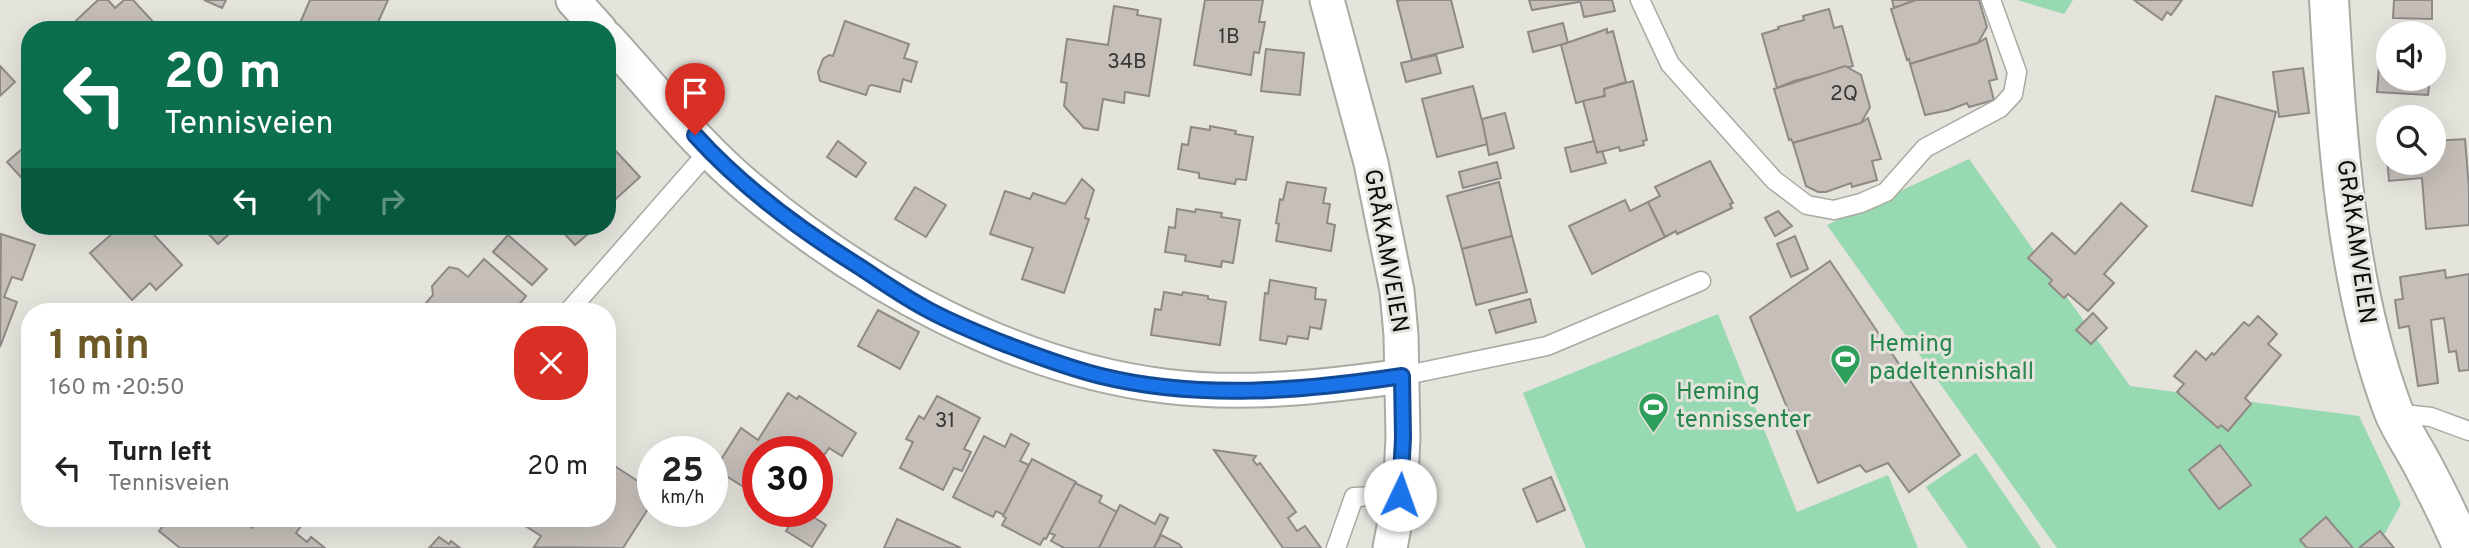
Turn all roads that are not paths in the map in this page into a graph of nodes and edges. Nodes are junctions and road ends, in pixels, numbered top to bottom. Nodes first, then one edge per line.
1 (573, 0) edge
2 (1327, 0) edge
3 (1640, 0) edge
4 (1991, 0) edge
5 (2329, 0) edge
6 (592, 21) edge
7 (616, 48) edge
8 (709, 151) junction
9 (1701, 281) dead end
10 (576, 303) edge
11 (1402, 376) junction
12 (2395, 413) junction
13 (2469, 431) edge
14 (1400, 495) junction
15 (1336, 548) edge
16 (1390, 548) edge
17 (2463, 548) edge

1 - 6 street
2 - 11 street, GRÅKAMVEIEN
3 - 4 lane
5 - 12 street, GRÅKAMVEIEN
7 - 8 street
8 - 10 lane
8 - 11 street
9 - 11 lane
11 - 14 street, GRÅKAMVEIEN
12 - 13 lane
12 - 17 street, GRÅKAMVEIEN
14 - 15 lane
14 - 16 street, GRÅKAMVEIEN

